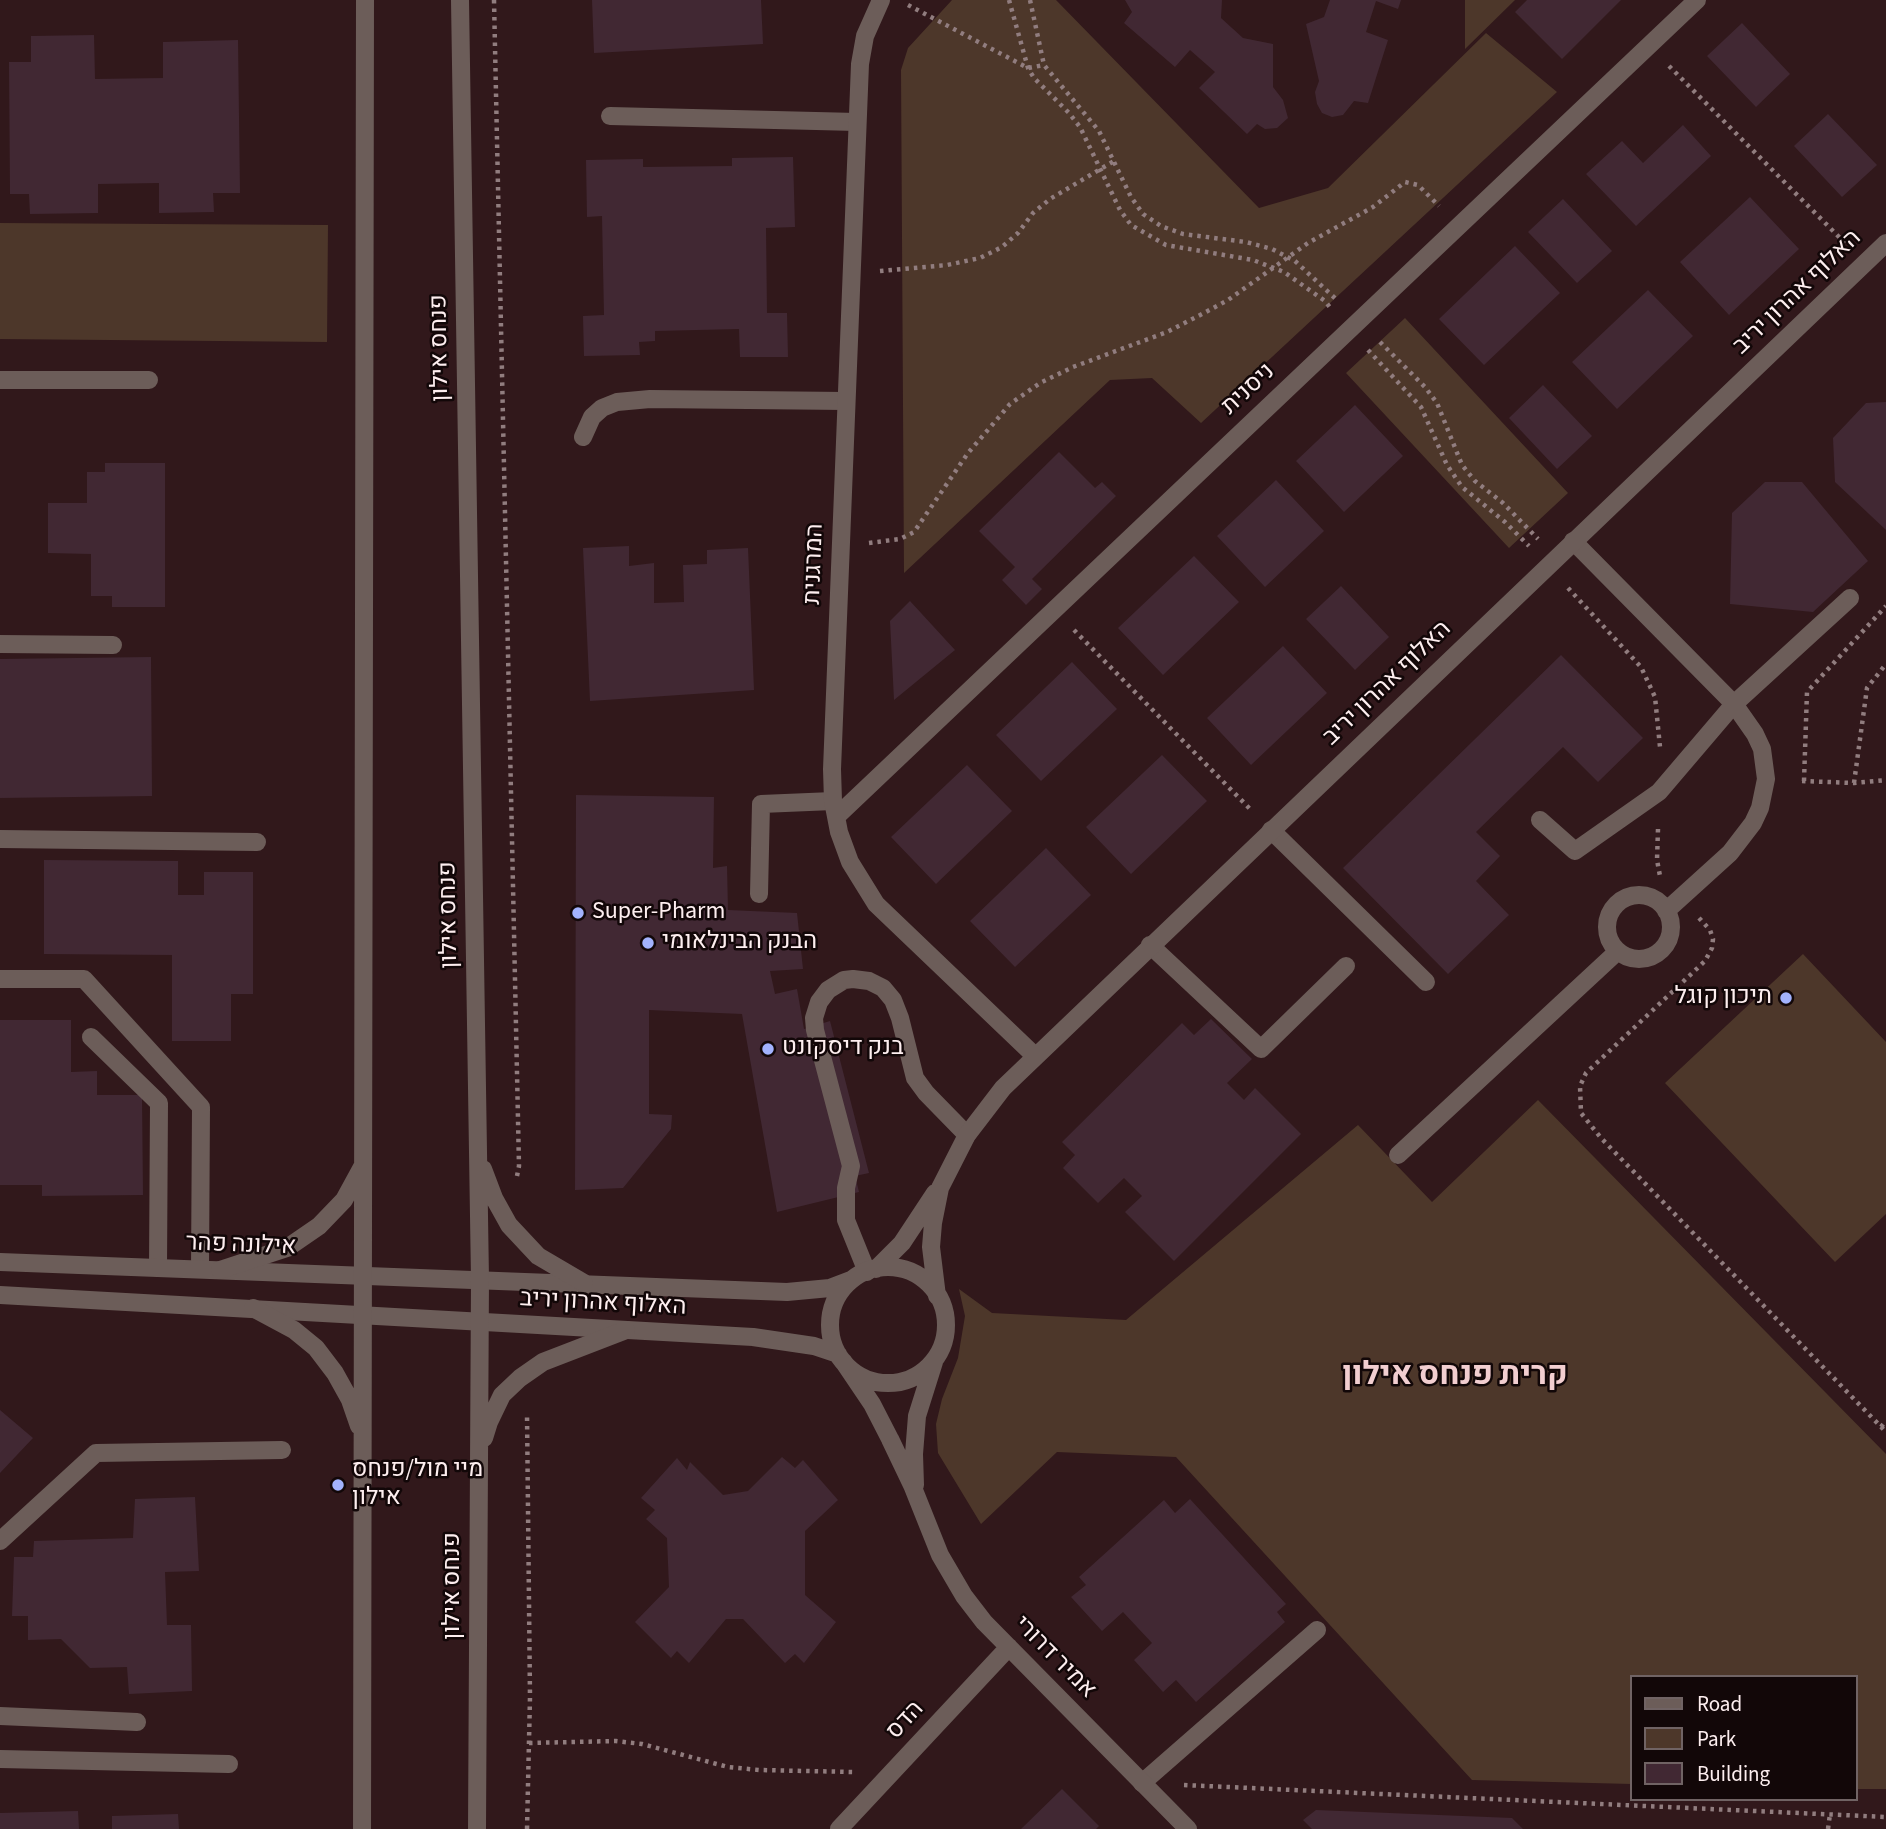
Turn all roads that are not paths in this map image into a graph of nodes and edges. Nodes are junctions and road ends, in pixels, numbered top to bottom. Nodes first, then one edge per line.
1 (365, 0) edge
2 (460, 0) edge
3 (881, 0) edge
4 (1696, 0) edge
5 (610, 116) dead end
6 (857, 122) junction
7 (1886, 243) edge
8 (0, 380) edge
9 (149, 380) dead end
10 (846, 401) junction
11 (583, 438) dead end
12 (1573, 541) junction
13 (1850, 598) dead end
14 (0, 644) edge
15 (113, 645) dead end
16 (1734, 705) junction
17 (834, 809) junction
18 (1540, 820) dead end
19 (1271, 830) junction
20 (0, 839) edge
21 (257, 842) dead end
22 (760, 894) dead end
23 (1666, 911) junction
24 (1150, 945) junction
25 (1618, 951) junction
26 (1346, 966) dead end
27 (0, 979) edge
28 (1426, 982) dead end
29 (91, 1037) dead end
30 (1035, 1056) junction
31 (967, 1135) junction
32 (1398, 1155) dead end
33 (478, 1156) junction
34 (364, 1164) junction
35 (944, 1178) junction
36 (0, 1262) edge
37 (158, 1268) junction
38 (200, 1269) junction
39 (220, 1270) junction
40 (864, 1274) junction
41 (363, 1275) junction
42 (480, 1279) junction
43 (584, 1283) junction
44 (0, 1294) edge
45 (937, 1296) junction
46 (253, 1308) junction
47 (363, 1316) junction
48 (480, 1322) junction
49 (626, 1330) junction
50 (936, 1356) junction
51 (840, 1358) junction
52 (363, 1439) junction
53 (282, 1450) dead end
54 (479, 1454) junction
55 (917, 1499) junction
56 (0, 1541) edge
57 (1317, 1630) dead end
58 (1009, 1647) junction
59 (0, 1716) edge
60 (137, 1722) dead end
61 (0, 1759) edge
62 (229, 1764) dead end
63 (1142, 1783) junction
64 (362, 1829) edge
65 (477, 1829) edge
66 (839, 1829) edge
67 (1188, 1829) edge

1 - 34 street
2 - 33 street, פנחס אילון
3 - 6 street, המרגנית
4 - 17 street, ניסנית
5 - 6 street
6 - 10 street, המרגנית
7 - 12 street, האלוף אהרון יריב
8 - 9 street
10 - 11 street
10 - 17 street, המרגנית
12 - 16 street
12 - 19 street, האלוף אהרון יריב
13 - 16 street
14 - 15 street
16 - 18 street
16 - 23 street
17 - 22 street
17 - 30 street, המרגנית
19 - 24 street, האלוף אהרון יריב
19 - 28 street
20 - 21 street
23 - 25 street
23 - 25 street
24 - 26 street
24 - 30 street, האלוף אהרון יריב
25 - 32 street
27 - 38 street
29 - 37 street
30 - 31 street, האלוף אהרון יריב
31 - 35 street, האלוף אהרון יריב
31 - 40 street
33 - 42 street, פנחס אילון
33 - 43 street
34 - 39 street
34 - 41 street
35 - 40 street, האלוף אהרון יריב
35 - 45 street, האלוף אהרון יריב
36 - 37 street, אילונה פהר
37 - 38 street, אילונה פהר
38 - 39 street, אילונה פהר
39 - 41 street, אילונה פהר
40 - 43 street, האלוף אהרון יריב
40 - 45 street
40 - 51 street
41 - 42 street, אילונה פהר
41 - 47 street
42 - 43 street, האלוף אהרון יריב
42 - 48 street, פנחס אילון
44 - 46 street
45 - 50 street
46 - 47 street
46 - 52 street
47 - 48 street, האלוף אהרון יריב
47 - 52 street
48 - 49 street, האלוף אהרון יריב
48 - 54 street, פנחס אילון
49 - 51 street, האלוף אהרון יריב
49 - 54 street
50 - 51 street
50 - 55 street, אמיר דרורי
51 - 55 street, אמיר דרורי
52 - 64 street
53 - 56 street
54 - 65 street, פנחס אילון
55 - 58 street, אמיר דרורי
57 - 63 street
58 - 63 street, אמיר דרורי
58 - 66 street, הדס
59 - 60 street
61 - 62 street
63 - 67 street, אמיר דרורי

